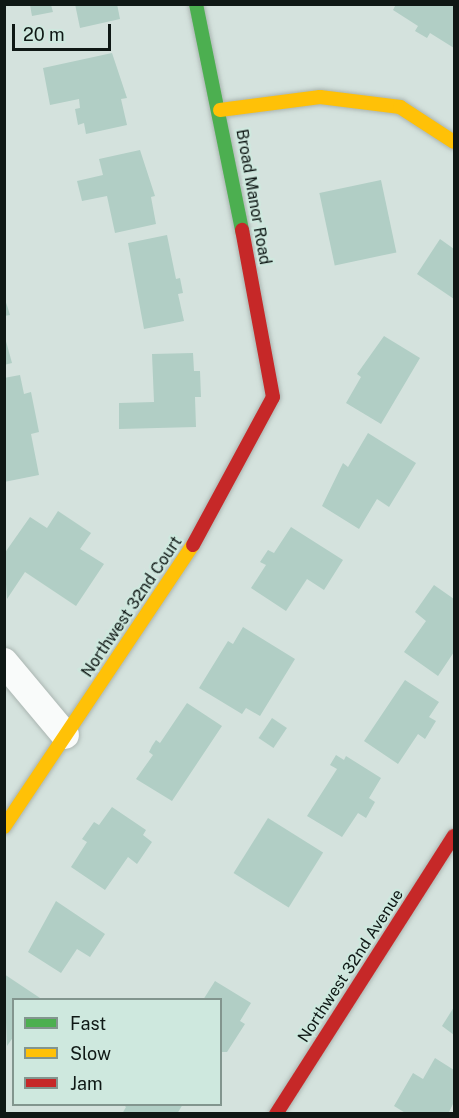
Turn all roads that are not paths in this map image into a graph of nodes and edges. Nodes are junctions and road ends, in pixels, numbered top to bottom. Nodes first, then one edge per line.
1 (196, 4) edge
2 (220, 110) junction
3 (454, 142) edge
4 (273, 397) joint
5 (4, 662) edge
6 (65, 735) junction
7 (4, 827) edge
8 (454, 836) edge
9 (445, 870) edge
10 (276, 1113) edge

1 - 2 street, Broad Manor Road
2 - 3 street
2 - 4 street, Broad Manor Road
4 - 6 street, Northwest 32nd Court
5 - 6 street
6 - 7 street, Northwest 32nd Court
8 - 9 street, Northwest 32nd Avenue
9 - 10 street, Northwest 32nd Avenue

